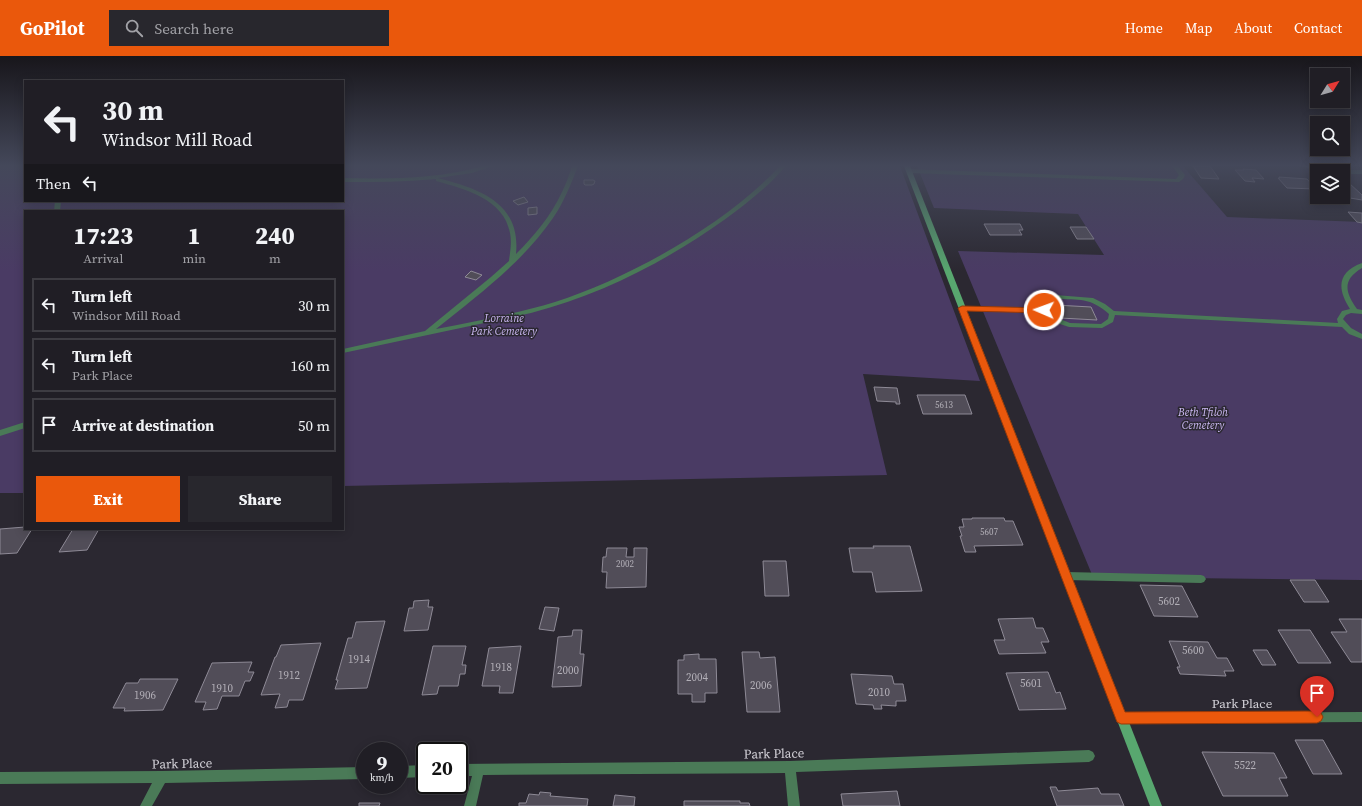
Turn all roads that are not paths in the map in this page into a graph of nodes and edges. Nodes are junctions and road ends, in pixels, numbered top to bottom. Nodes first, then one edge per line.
1 (490, 201) edge
2 (561, 201) edge
3 (744, 201) edge
4 (920, 201) edge
5 (512, 263) junction
6 (1362, 265) edge
7 (962, 308) junction
8 (1044, 310) junction
9 (1358, 312) edge
10 (1112, 314) junction
11 (1343, 325) junction
12 (428, 332) junction
13 (1362, 337) edge
14 (344, 351) edge
15 (24, 425) edge
16 (0, 433) edge
17 (1066, 576) junction
18 (1201, 579) dead end
19 (1362, 717) edge
20 (1121, 718) junction
21 (1089, 756) dead end
22 (790, 767) junction
23 (468, 770) edge
24 (479, 770) junction
25 (356, 773) edge
26 (162, 777) junction
27 (0, 778) edge
28 (146, 806) edge
29 (470, 806) edge
30 (794, 806) edge
31 (1156, 806) edge

1 - 5 street
2 - 5 street
3 - 12 street
4 - 7 main road
5 - 12 street
6 - 9 street
7 - 8 street
7 - 17 main road
8 - 10 street
8 - 10 street
9 - 11 street
10 - 11 street
11 - 13 street
12 - 14 street
15 - 16 street
17 - 18 street
17 - 20 main road
19 - 20 street, Park Place
20 - 31 main road
21 - 22 street, Park Place
22 - 24 street, Park Place
22 - 30 street
23 - 24 street, Park Place
24 - 29 street
25 - 26 street, Park Place
26 - 27 street, Park Place
26 - 28 street

